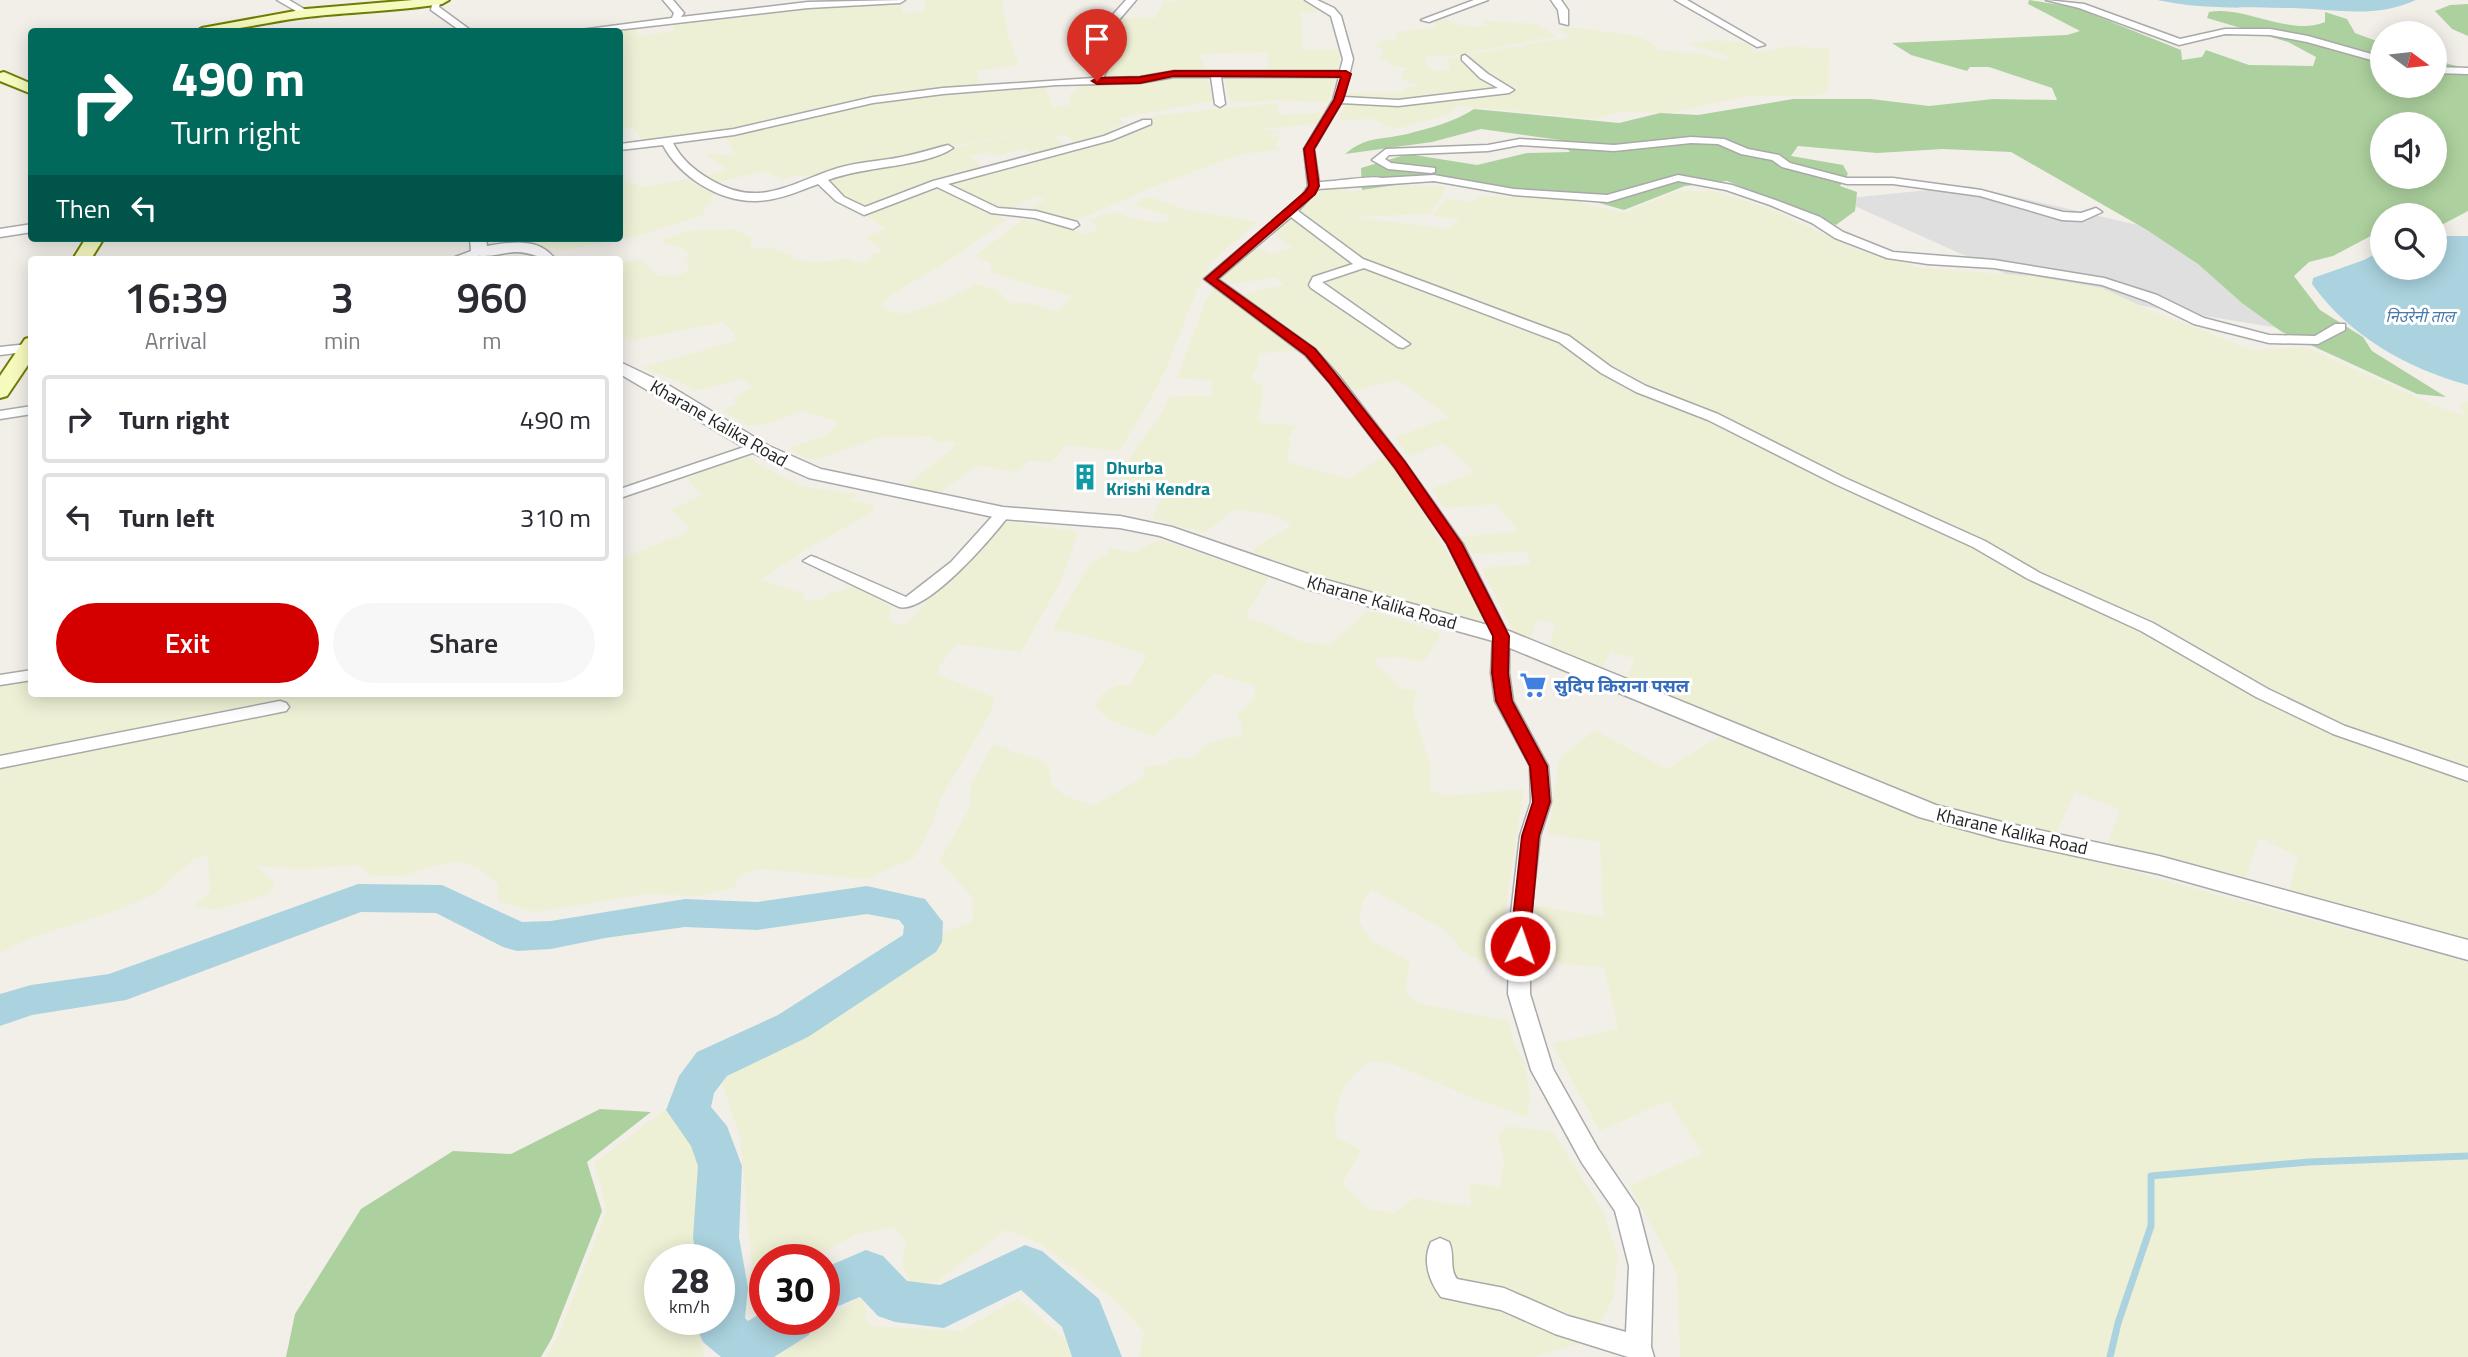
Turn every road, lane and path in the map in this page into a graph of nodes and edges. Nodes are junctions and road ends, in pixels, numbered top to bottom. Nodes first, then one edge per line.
1 (282, 0) edge
2 (668, 0) edge
3 (900, 0) edge
4 (1131, 0) edge
5 (1310, 0) edge
6 (1483, 0) edge
7 (1556, 0) edge
8 (1680, 0) edge
9 (2052, 0) edge
10 (439, 1) edge
11 (306, 13) junction
12 (676, 18) junction
13 (1426, 20) dead end
14 (1565, 23) dead end
15 (224, 28) edge
16 (463, 28) edge
17 (600, 28) edge
18 (1760, 46) dead end
19 (2370, 56) edge
20 (1465, 58) dead end
21 (2447, 70) edge
22 (28, 71) edge
23 (2468, 71) edge
24 (1215, 73) junction
25 (1346, 74) junction
26 (2, 77) edge
27 (1097, 81) junction
28 (28, 88) edge
29 (1338, 100) junction
30 (1220, 104) dead end
31 (1147, 122) dead end
32 (666, 141) junction
33 (623, 147) edge
34 (948, 148) dead end
35 (819, 180) junction
36 (1367, 182) junction
37 (937, 183) junction
38 (1314, 186) junction
39 (1290, 209) junction
40 (2096, 212) dead end
41 (1073, 225) dead end
42 (28, 229) edge
43 (0, 233) edge
44 (479, 245) edge
45 (461, 256) edge
46 (544, 256) edge
47 (1365, 264) junction
48 (2340, 327) dead end
49 (1403, 344) dead end
50 (28, 345) edge
51 (28, 348) edge
52 (0, 351) edge
53 (623, 369) edge
54 (0, 392) edge
55 (28, 411) edge
56 (0, 415) edge
57 (756, 447) junction
58 (623, 493) edge
59 (1003, 513) junction
60 (811, 561) dead end
61 (1501, 636) junction
62 (28, 676) edge
63 (0, 680) edge
64 (280, 707) dead end
65 (0, 762) edge
66 (2468, 775) edge
67 (2468, 950) edge
68 (1440, 1249) dead end
69 (1640, 1352) edge

1 - 11 street
2 - 12 street
3 - 12 street
4 - 27 street
5 - 25 street
6 - 13 street
7 - 14 street
8 - 18 street
9 - 19 street
10 - 11 main road
10 - 16 street
11 - 15 main road
12 - 17 street
20 - 29 street
21 - 23 street
22 - 26 main road
24 - 25 street
24 - 27 street
24 - 30 street
25 - 29 street
26 - 28 main road
27 - 32 street
29 - 38 street
31 - 37 street
32 - 33 street
32 - 35 street
34 - 35 street
35 - 37 street
36 - 38 street
36 - 40 street
36 - 48 street
37 - 41 street
38 - 39 street
39 - 47 street
39 - 61 street
42 - 43 street
44 - 45 street
44 - 46 street
47 - 49 street
47 - 66 street
50 - 52 street
51 - 54 main road
53 - 57 street, Kharane Kalika Road
55 - 56 street
57 - 58 street
57 - 59 street, Kharane Kalika Road
59 - 60 street
59 - 61 street, Kharane Kalika Road
61 - 67 street, Kharane Kalika Road
61 - 69 street
62 - 63 street
64 - 65 street
68 - 69 street

